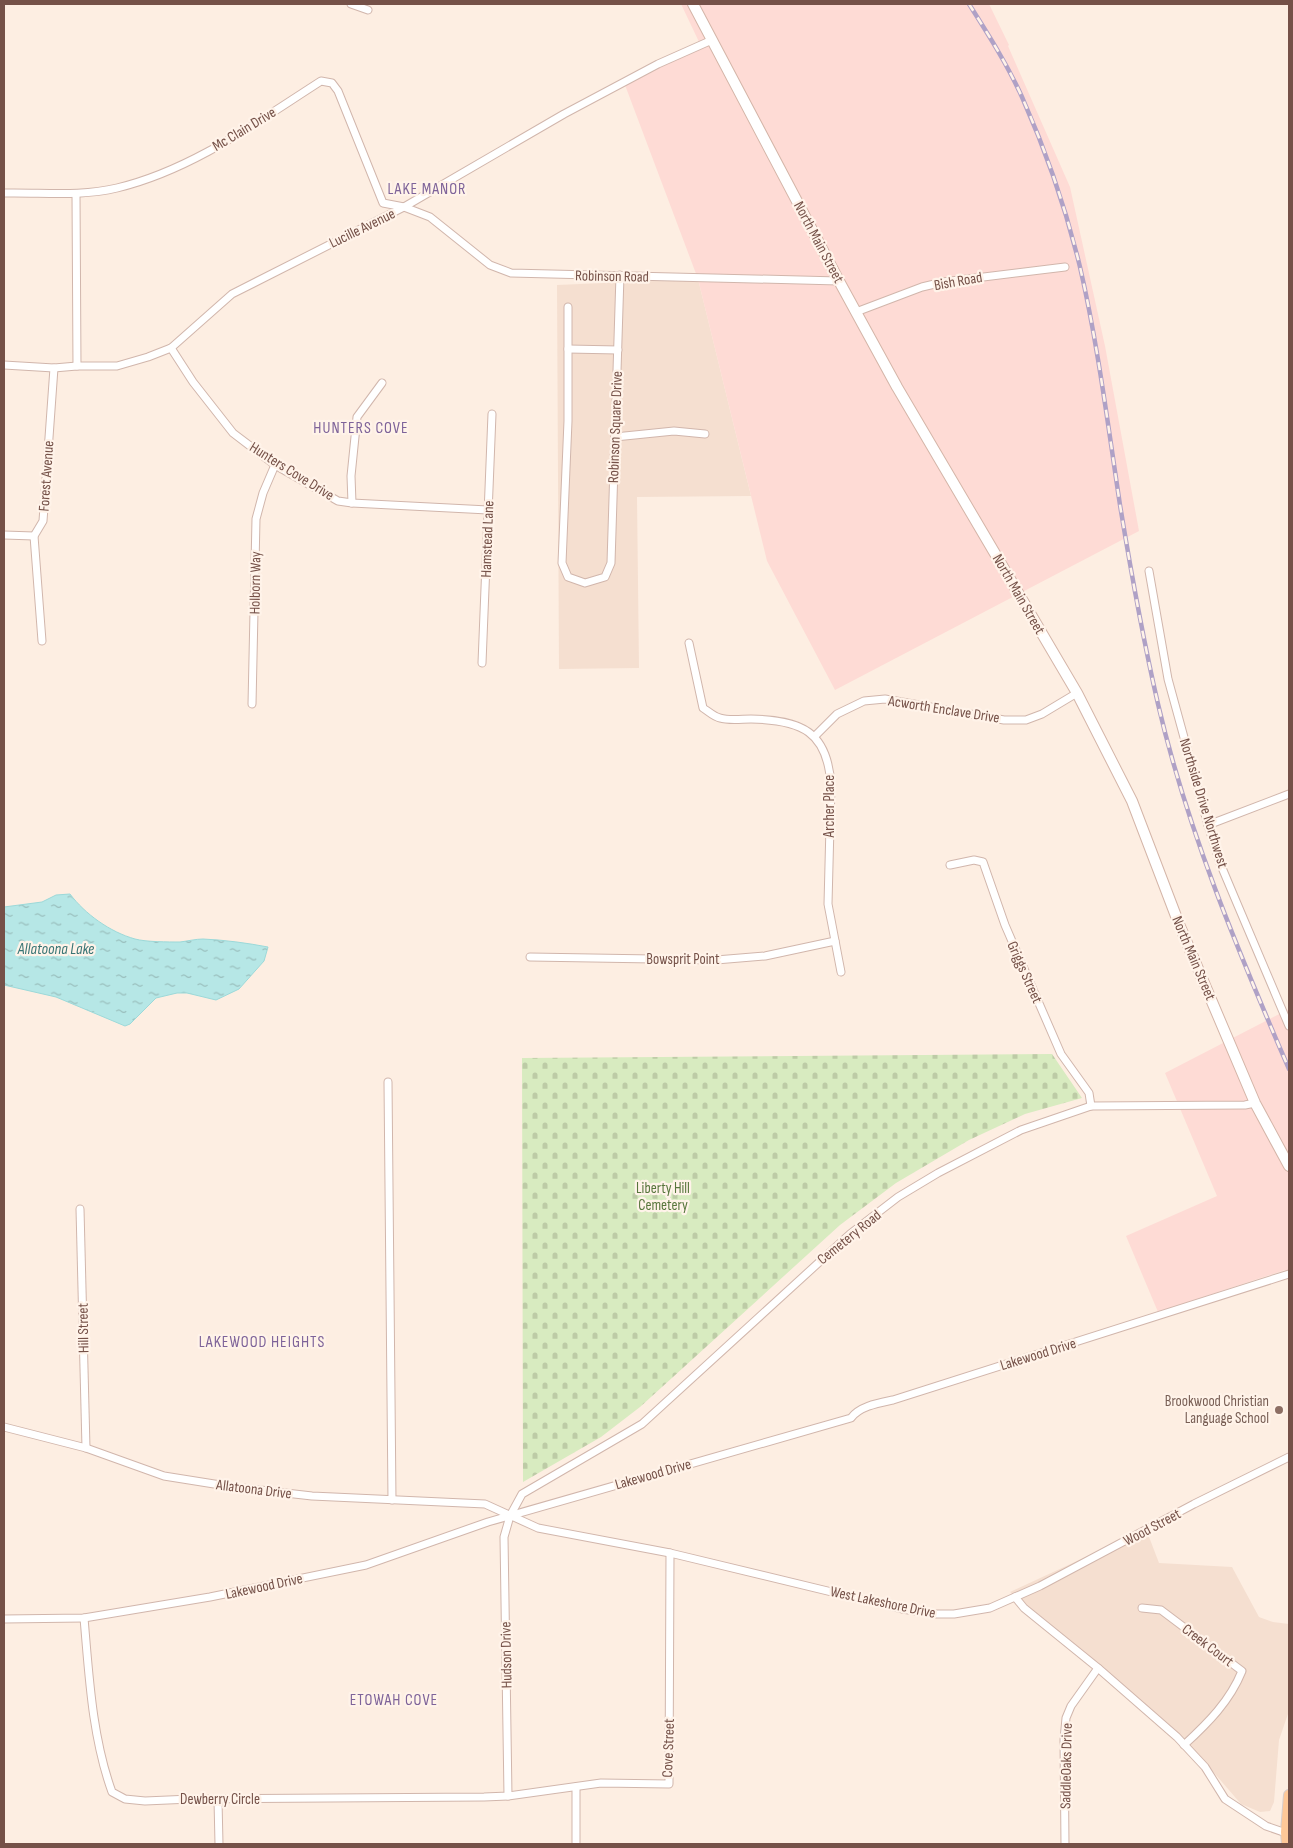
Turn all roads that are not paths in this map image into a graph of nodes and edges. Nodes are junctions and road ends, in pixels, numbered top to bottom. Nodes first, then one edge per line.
1 (351, 4) edge
2 (693, 4) edge
3 (368, 10) dead end
4 (712, 40) junction
5 (4, 193) edge
6 (76, 194) junction
7 (404, 208) junction
8 (1065, 267) dead end
9 (620, 276) junction
10 (839, 281) junction
11 (568, 307) dead end
12 (856, 312) junction
13 (172, 348) junction
14 (568, 349) junction
15 (618, 350) junction
16 (4, 365) edge
17 (77, 366) junction
18 (54, 368) junction
19 (382, 383) dead end
20 (492, 414) dead end
21 (705, 434) dead end
22 (615, 437) junction
23 (275, 465) junction
24 (352, 503) junction
25 (488, 510) junction
26 (4, 535) edge
27 (34, 536) junction
28 (1149, 571) dead end
29 (42, 641) dead end
30 (690, 643) dead end
31 (482, 663) dead end
32 (1077, 693) junction
33 (252, 704) dead end
34 (815, 736) junction
35 (1289, 794) edge
36 (1208, 825) junction
37 (950, 865) dead end
38 (835, 941) junction
39 (530, 957) dead end
40 (841, 972) dead end
41 (1289, 1026) edge
42 (388, 1082) dead end
43 (1255, 1103) junction
44 (1091, 1106) junction
45 (1289, 1166) edge
46 (80, 1209) dead end
47 (1289, 1274) edge
48 (4, 1427) edge
49 (86, 1448) junction
50 (1289, 1457) edge
51 (392, 1500) junction
52 (510, 1516) junction
53 (670, 1553) junction
54 (1015, 1597) junction
55 (1142, 1608) dead end
56 (84, 1618) junction
57 (4, 1620) edge
58 (1098, 1668) junction
59 (1184, 1745) junction
60 (576, 1787) junction
61 (1289, 1795) edge
62 (508, 1796) junction
63 (218, 1800) junction
64 (1288, 1833) edge
65 (219, 1844) edge
66 (576, 1844) edge
67 (1065, 1844) edge
68 (1287, 1844) edge

1 - 3 street
2 - 4 main road, North Main Street
4 - 7 street, Lucille Avenue
4 - 10 main road, North Main Street
5 - 6 street, Mc Clain Drive
6 - 7 street, Mc Clain Drive
6 - 17 street
7 - 9 street, Robinson Road
7 - 13 street, Lucille Avenue
8 - 12 street, Bish Road
9 - 10 street, Robinson Road
9 - 15 street, Robinson Square Drive
10 - 12 main road, North Main Street
11 - 14 street
12 - 32 main road, North Main Street
13 - 17 street, Lucille Avenue
13 - 23 street, Hunters Cove Drive
14 - 15 street
14 - 22 street, Robinson Square Drive
15 - 22 street, Robinson Square Drive
16 - 18 street, Lucille Avenue
17 - 18 street, Lucille Avenue
18 - 27 street, Forest Avenue
19 - 24 street
20 - 25 street, Hamstead Lane
21 - 22 street
23 - 24 street, Hunters Cove Drive
23 - 33 street, Holborn Way
24 - 25 street, Hunters Cove Drive
25 - 31 street, Hamstead Lane
26 - 27 street
27 - 29 street, Forest Avenue
28 - 36 street, Northside Drive Northwest
30 - 34 street
32 - 34 street, Acworth Enclave Drive
32 - 43 main road, North Main Street
34 - 38 street, Archer Place
35 - 36 street
36 - 41 street, Northside Drive Northwest
37 - 44 street, Griggs Street
38 - 39 street, Bowsprit Point
38 - 40 street, Archer Place
42 - 51 street
43 - 44 street, Cemetery Road
43 - 45 main road, North Main Street
44 - 52 street, Cemetery Road
46 - 49 street, Hill Street
47 - 52 street, Lakewood Drive
48 - 49 street, Allatoona Drive
49 - 51 street, Allatoona Drive
50 - 54 street, Wood Street
51 - 52 street, Allatoona Drive
52 - 53 street, West Lakeshore Drive
52 - 56 street, Lakewood Drive
52 - 62 street, Hudson Drive
53 - 54 street, West Lakeshore Drive
53 - 60 street, Cove Street
54 - 58 street
55 - 59 street, Creek Court
56 - 57 street, Lakewood Drive
56 - 63 street, Dewberry Circle
58 - 59 street
58 - 67 street, SaddleOaks Drive
59 - 64 street
60 - 62 street, Cove Street
60 - 66 street
61 - 64 main road
62 - 63 street, Dewberry Circle
63 - 65 street
64 - 68 main road

